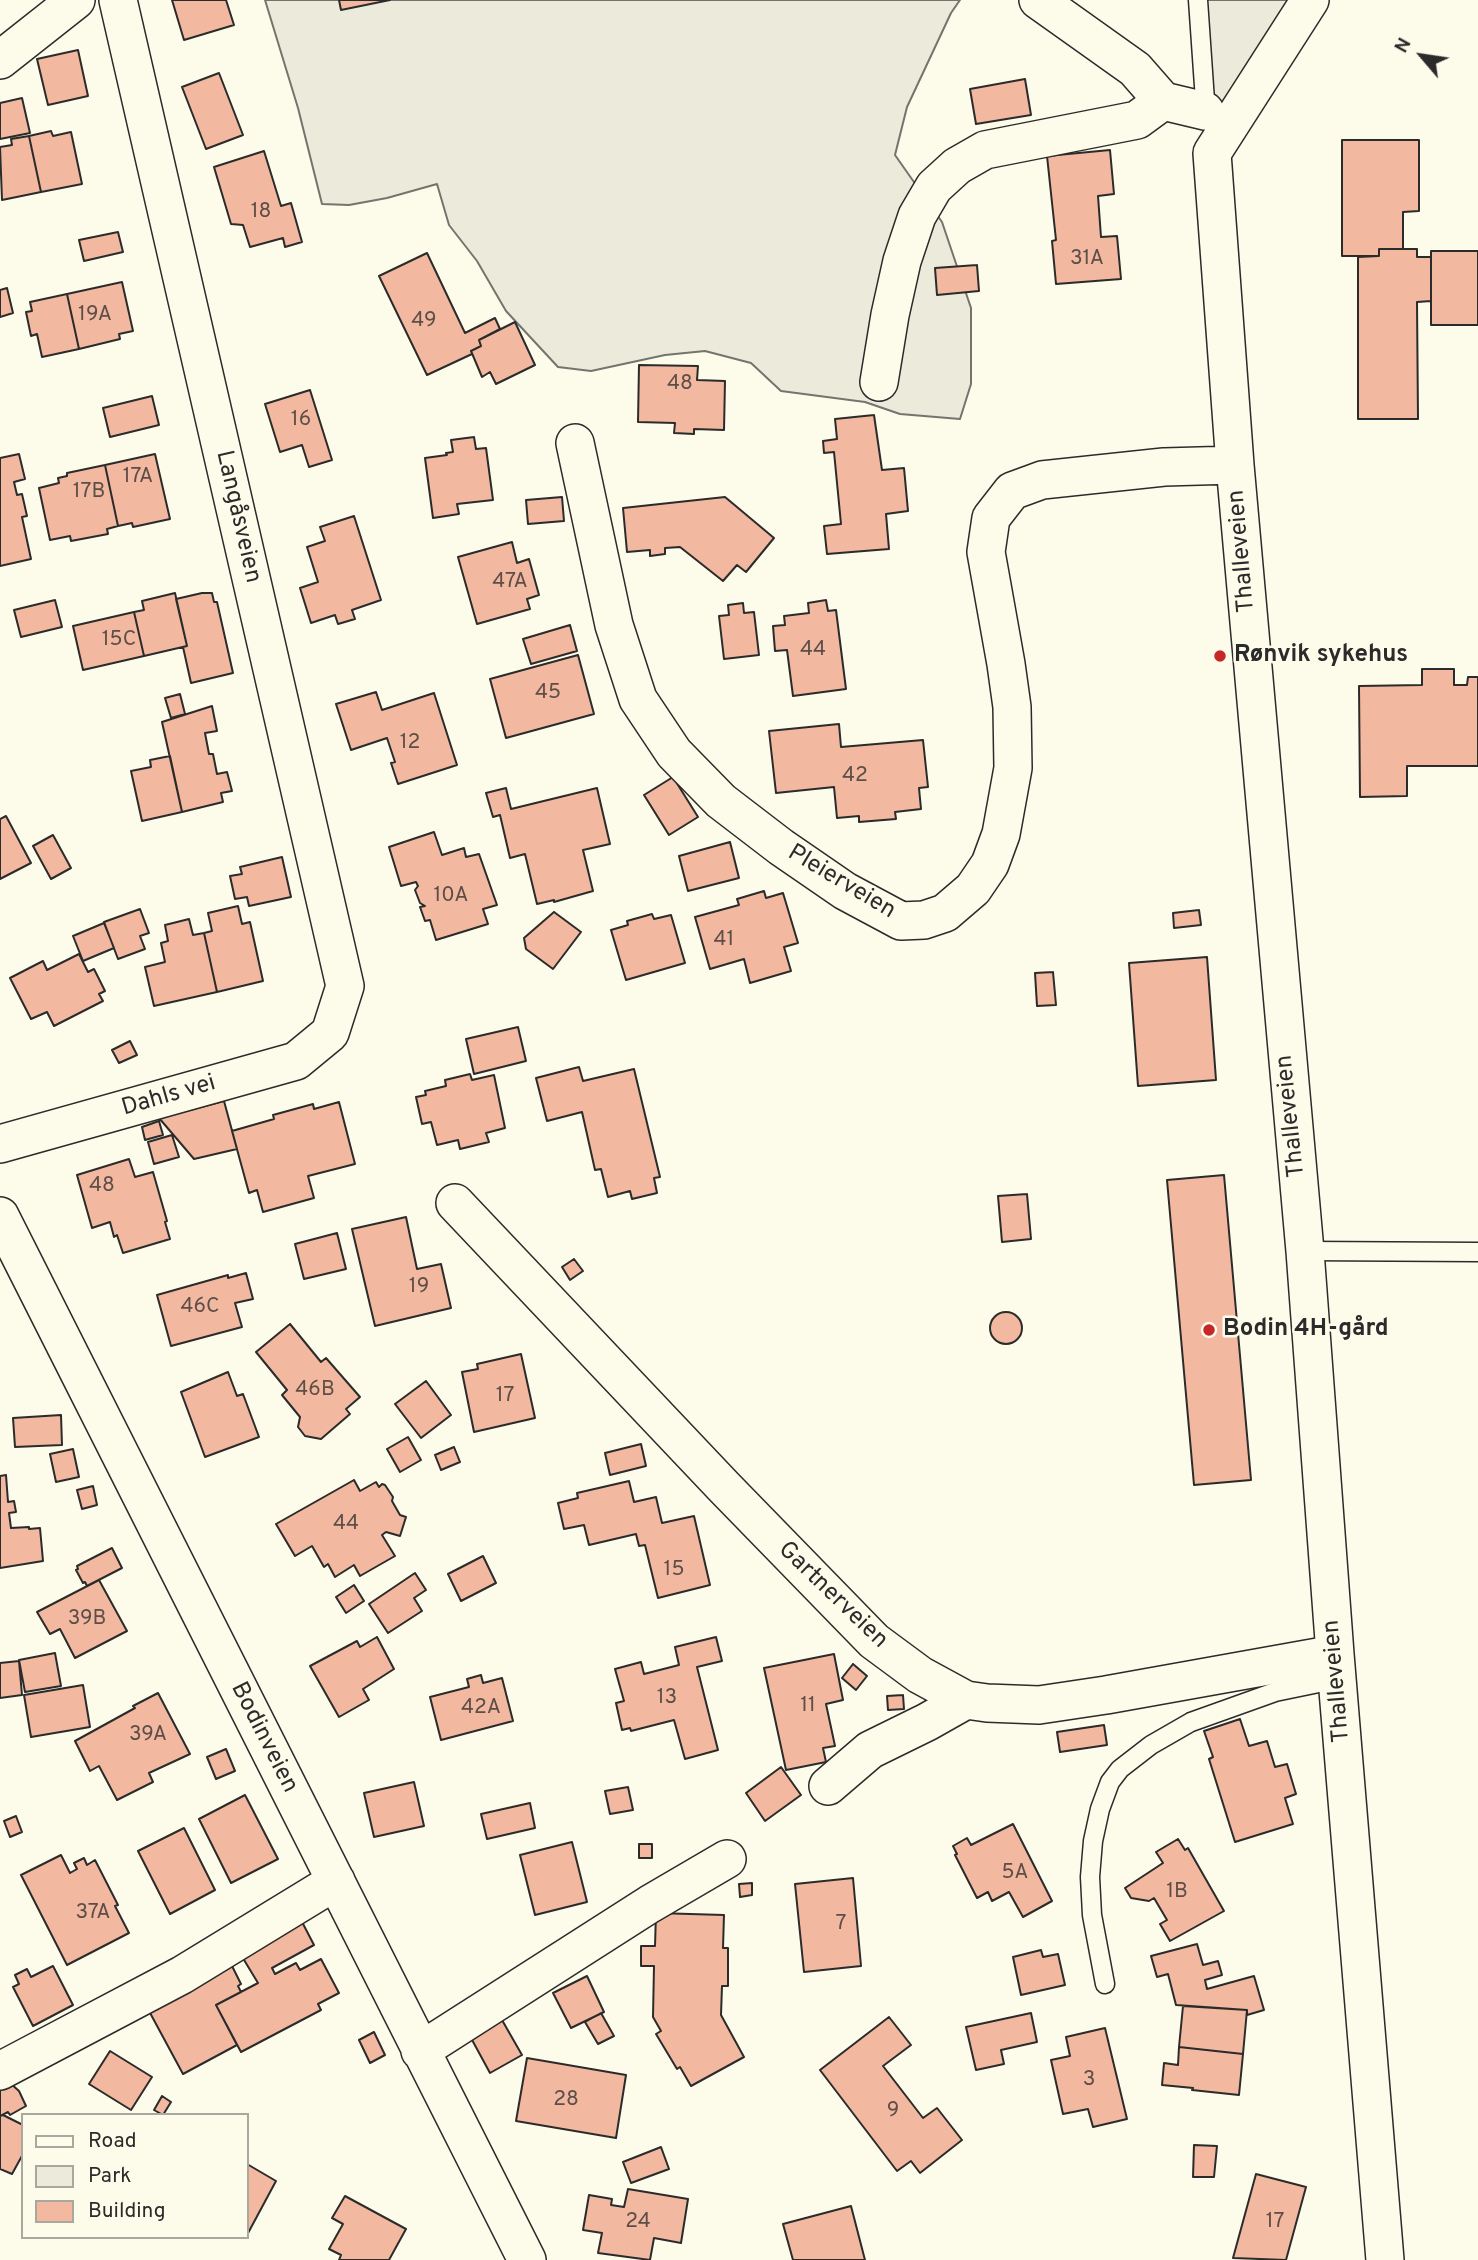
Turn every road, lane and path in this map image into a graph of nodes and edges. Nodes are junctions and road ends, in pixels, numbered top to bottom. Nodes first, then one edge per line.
1 (76, 0) edge
2 (118, 0) edge
3 (1038, 0) edge
4 (1198, 0) edge
5 (1310, 0) edge
6 (0, 60) edge
7 (1163, 101) junction
8 (1205, 111) junction
9 (1212, 152) junction
10 (878, 382) dead end
11 (575, 443) dead end
12 (1235, 465) junction
13 (330, 1032) joint
14 (0, 1144) edge
15 (455, 1203) dead end
16 (0, 1216) edge
17 (1306, 1251) junction
18 (1478, 1252) edge
19 (1337, 1666) junction
20 (966, 1699) junction
21 (828, 1786) dead end
22 (727, 1859) dead end
23 (336, 1881) junction
24 (1105, 1984) dead end
25 (420, 2051) junction
26 (0, 2071) edge
27 (527, 2260) edge
28 (1385, 2260) edge

1 - 6 street
2 - 13 street, Langåsveien
3 - 7 street
4 - 8 lane
5 - 9 street
7 - 8 street
7 - 10 street
8 - 9 lane
9 - 12 street, Thalleveien
11 - 12 street, Pleierveien
12 - 17 street, Thalleveien
13 - 14 street, Dahls vei
15 - 20 street, Gartnerveien
16 - 23 street, Bodinveien
17 - 18 lane
17 - 19 street, Thalleveien
19 - 20 street, Gartnerveien
19 - 24 lane
19 - 28 street, Thalleveien
20 - 21 street
22 - 25 street
23 - 25 street, Bodinveien
23 - 26 street
25 - 27 street, Bodinveien

